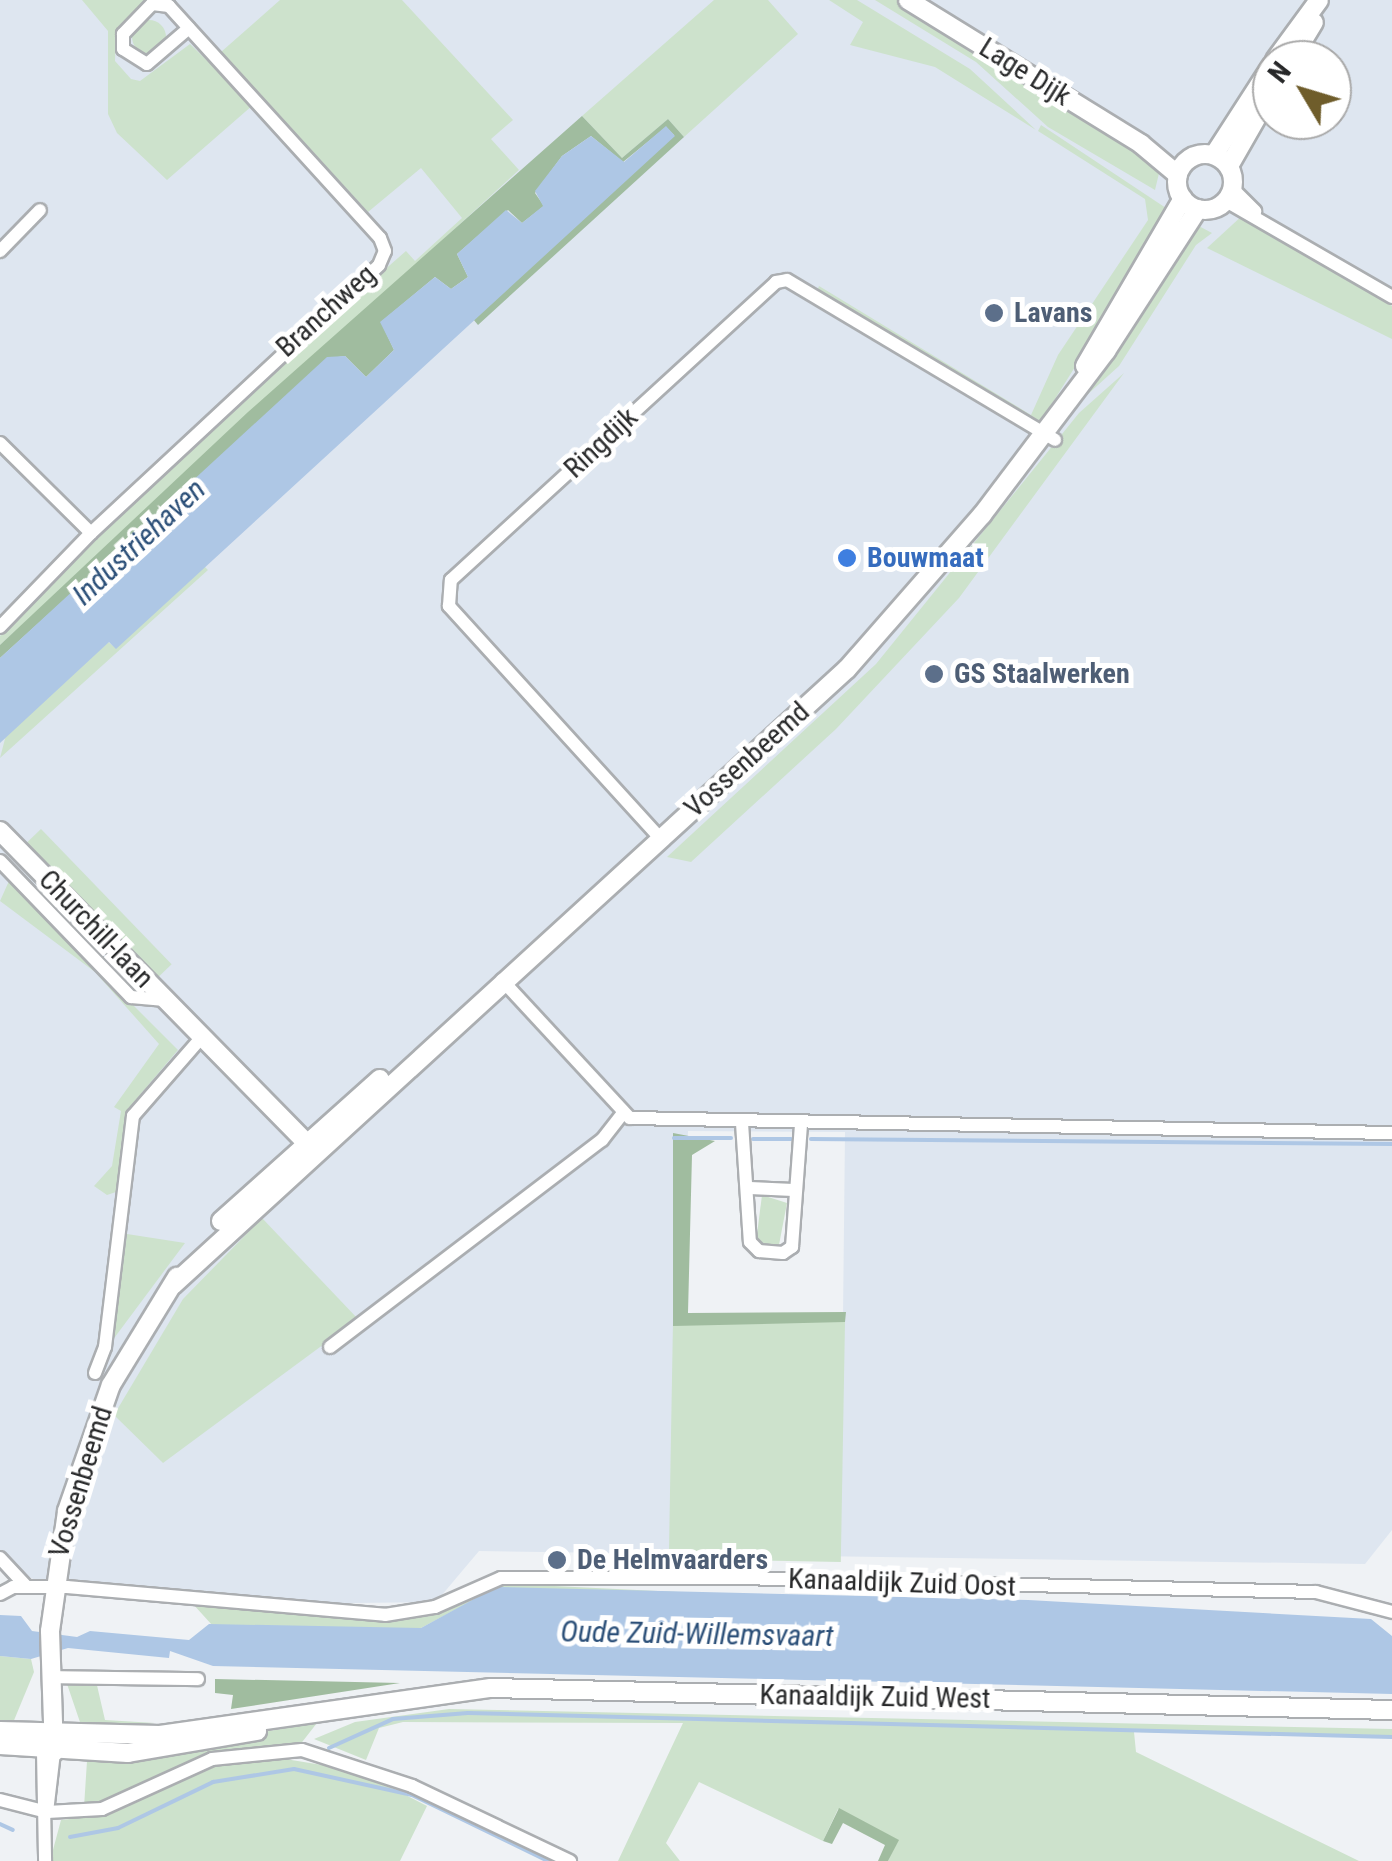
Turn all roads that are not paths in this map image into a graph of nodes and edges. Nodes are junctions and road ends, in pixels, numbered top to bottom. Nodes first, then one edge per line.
1 (908, 0) edge
2 (1320, 0) edge
3 (930, 6) edge
4 (188, 28) junction
5 (1291, 40) edge
6 (1301, 40) edge
7 (1252, 104) edge
8 (1252, 118) edge
9 (1221, 161) junction
10 (1183, 168) junction
11 (1229, 194) junction
12 (1190, 203) junction
13 (40, 210) dead end
14 (0, 251) edge
15 (1392, 297) edge
16 (1048, 436) junction
17 (0, 443) edge
18 (91, 534) junction
19 (0, 627) edge
20 (0, 831) edge
21 (660, 838) junction
22 (26, 858) junction
23 (0, 861) edge
24 (11, 872) junction
25 (502, 980) junction
26 (165, 1000) junction
27 (202, 1037) junction
28 (622, 1114) junction
29 (742, 1123) junction
30 (801, 1124) junction
31 (1392, 1134) edge
32 (309, 1143) junction
33 (750, 1188) junction
34 (793, 1190) junction
35 (330, 1347) dead end
36 (95, 1373) dead end
37 (0, 1558) edge
38 (26, 1586) junction
39 (53, 1587) junction
40 (0, 1594) edge
41 (1392, 1612) edge
42 (49, 1677) junction
43 (198, 1679) dead end
44 (1392, 1710) edge
45 (0, 1731) edge
46 (49, 1744) junction
47 (0, 1745) edge
48 (0, 1800) edge
49 (47, 1812) junction
50 (46, 1861) edge
51 (570, 1861) edge

1 - 3 main road, Lage Dijk
2 - 5 main road
2 - 6 main road
3 - 10 main road, Lage Dijk
4 - 4 street, Branchweg
4 - 18 street, Branchweg
7 - 9 main road
8 - 9 main road
9 - 10 main road
9 - 11 main road
10 - 12 main road
11 - 12 main road
11 - 15 street
12 - 16 main road, Vossenbeemd
13 - 14 street
16 - 21 main road, Vossenbeemd
16 - 21 street, Ringdijk
17 - 18 street
18 - 19 street
20 - 22 main road, Churchill-laan
21 - 25 main road, Vossenbeemd
22 - 24 street, Churchill-laan
22 - 26 main road, Churchill-laan
23 - 24 street, Churchill-laan
24 - 26 street, Churchill-laan
25 - 28 street
25 - 32 main road, Vossenbeemd
26 - 27 main road, Churchill-laan
27 - 32 main road, Churchill-laan
27 - 36 street
28 - 29 street
28 - 35 street
29 - 30 street
29 - 33 street
30 - 31 street
30 - 34 street
32 - 39 main road, Vossenbeemd
33 - 34 street
33 - 34 street
37 - 38 street
38 - 39 street, Kanaaldijk Zuid Oost
38 - 40 street, Kanaaldijk Zuid Oost
39 - 41 street, Kanaaldijk Zuid Oost
39 - 42 main road, Vossenbeemd
42 - 43 street
42 - 46 main road, Vossenbeemd
44 - 46 main road, Kanaaldijk Zuid West
45 - 46 main road, Kanaaldijk Zuid West
46 - 47 main road, Kanaaldijk Zuid West
46 - 49 street
48 - 49 street
49 - 50 street
49 - 51 street

